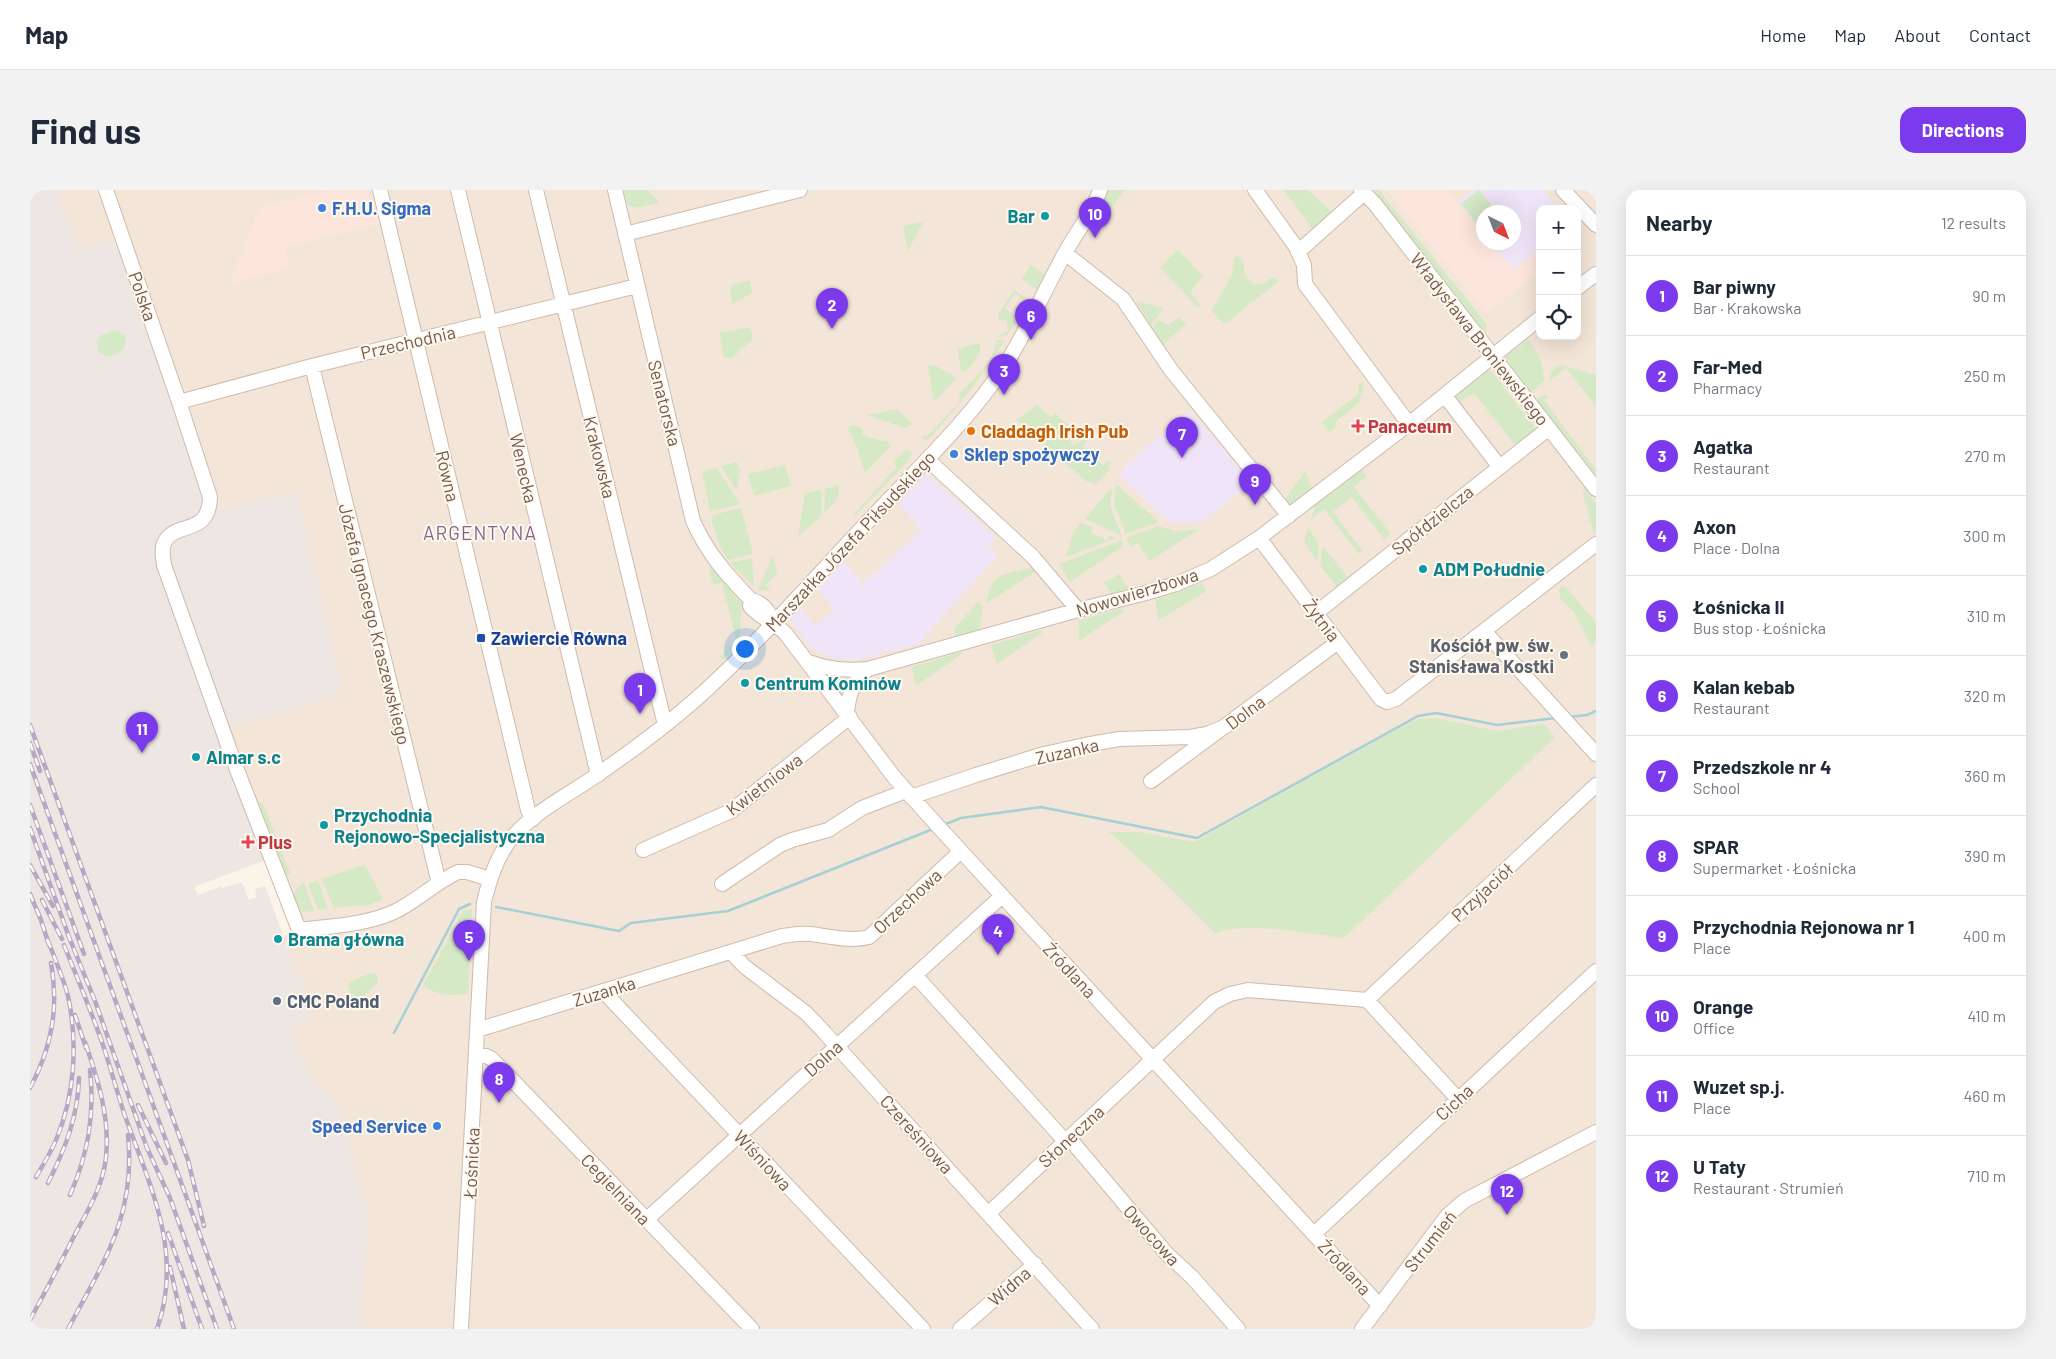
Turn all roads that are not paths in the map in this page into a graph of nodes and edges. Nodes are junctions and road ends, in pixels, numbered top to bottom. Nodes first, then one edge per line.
1 (106, 190) edge
2 (380, 190) edge
3 (458, 190) edge
4 (536, 190) edge
5 (615, 190) edge
6 (800, 190) edge
7 (1255, 190) edge
8 (1563, 190) edge
9 (1363, 191) edge
10 (1098, 192) edge
11 (1596, 225) edge
12 (625, 234) junction
13 (1298, 252) junction
14 (1065, 253) junction
15 (1596, 274) edge
16 (1581, 285) edge
17 (637, 286) junction
18 (564, 305) junction
19 (1536, 321) edge
20 (490, 323) junction
21 (416, 341) junction
22 (1492, 355) junction
23 (312, 366) junction
24 (1445, 396) junction
25 (180, 402) junction
26 (1409, 424) junction
27 (1549, 428) junction
28 (927, 459) junction
29 (1500, 466) junction
30 (1596, 489) edge
31 (1289, 516) junction
32 (1259, 538) junction
33 (1596, 544) edge
34 (753, 606) junction
35 (1078, 610) junction
36 (1316, 613) junction
37 (773, 622) junction
38 (1484, 631) junction
39 (760, 636) junction
40 (1338, 642) junction
41 (809, 662) junction
42 (868, 669) junction
43 (848, 715) junction
44 (665, 725) junction
45 (1226, 726) junction
46 (1596, 754) edge
47 (598, 775) junction
48 (1151, 781) dead end
49 (1596, 784) edge
50 (909, 794) junction
51 (533, 818) junction
52 (643, 850) dead end
53 (961, 851) junction
54 (490, 879) junction
55 (439, 883) junction
56 (722, 884) dead end
57 (1002, 896) junction
58 (731, 952) junction
59 (1596, 971) edge
60 (915, 975) junction
61 (603, 991) junction
62 (1367, 1000) junction
63 (478, 1030) junction
64 (837, 1045) junction
65 (477, 1055) junction
66 (1153, 1059) junction
67 (1458, 1098) junction
68 (1596, 1132) edge
69 (740, 1135) junction
70 (1067, 1139) junction
71 (989, 1213) junction
72 (646, 1220) junction
73 (1314, 1234) junction
74 (1035, 1264) junction
75 (1380, 1306) junction
76 (461, 1329) edge
77 (752, 1329) edge
78 (922, 1329) edge
79 (960, 1329) edge
80 (1092, 1329) edge
81 (1238, 1329) edge
82 (1362, 1329) edge

1 - 25 street, Polska
2 - 21 street, Równa
3 - 20 street, Wenecka
4 - 18 street, Krakowska
5 - 12 street, Senatorska
6 - 12 street
7 - 13 street
8 - 11 street
9 - 13 street
9 - 22 street, Władysława Broniewskiego
10 - 14 street, Marszałka Józefa Piłsudskiego
12 - 17 street, Senatorska
13 - 26 street
14 - 28 street, Marszałka Józefa Piłsudskiego
14 - 31 street
15 - 16 street
17 - 18 street, Przechodnia
17 - 34 street, Senatorska
18 - 20 street, Przechodnia
18 - 44 street, Krakowska
19 - 22 street, Nowowierzbowa
20 - 21 street, Przechodnia
20 - 47 street, Wenecka
21 - 23 street, Przechodnia
21 - 51 street, Równa
22 - 24 street, Nowowierzbowa
22 - 27 street, Władysława Broniewskiego
23 - 25 street, Przechodnia
23 - 55 street, Józefa Ignacego Kraszewskiego
24 - 26 street, Nowowierzbowa
24 - 29 street
25 - 55 street, Polska
26 - 31 street, Nowowierzbowa
27 - 29 street, Spółdzielcza
27 - 30 street, Władysława Broniewskiego
28 - 35 street
28 - 37 street, Marszałka Józefa Piłsudskiego
29 - 36 street, Spółdzielcza
31 - 32 street, Nowowierzbowa
32 - 35 street, Nowowierzbowa
32 - 36 street, Żytnia
33 - 38 street
34 - 37 street, Senatorska
34 - 39 street
35 - 42 street, Nowowierzbowa
36 - 40 street, Żytnia
37 - 39 street, Marszałka Józefa Piłsudskiego
37 - 41 street, Źródlana
38 - 40 street, Żytnia
38 - 46 street
39 - 44 street, Marszałka Józefa Piłsudskiego
40 - 45 street, Dolna
41 - 42 street, Nowowierzbowa
41 - 43 street, Źródlana
42 - 43 street
43 - 50 street, Źródlana
43 - 52 street, Kwietniowa
44 - 47 street, Marszałka Józefa Piłsudskiego
45 - 48 street, Dolna
45 - 50 street, Zuzanka
47 - 51 street, Marszałka Józefa Piłsudskiego
49 - 62 street, Przyjaciół
50 - 53 street, Źródlana
50 - 56 street, Zuzanka
51 - 54 street, Marszałka Józefa Piłsudskiego
53 - 57 street, Źródlana
53 - 58 street, Orzechowa
54 - 55 street
54 - 63 street, Łośnicka
57 - 60 street, Dolna
57 - 66 street, Źródlana
58 - 61 street, Zuzanka
58 - 64 street, Czereśniowa
59 - 67 street, Cicha
60 - 64 street, Dolna
60 - 70 street, Owocowa
61 - 63 street, Zuzanka
61 - 69 street, Wiśniowa
62 - 66 street
62 - 67 street
63 - 65 street, Łośnicka
64 - 69 street, Dolna
64 - 71 street, Czereśniowa
65 - 72 street, Cegielniana
65 - 76 street, Łośnicka
66 - 70 street, Słoneczna
66 - 73 street, Źródlana
67 - 73 street, Cicha
68 - 75 street, Strumień
69 - 72 street, Dolna
69 - 78 street, Wiśniowa
70 - 71 street, Słoneczna
70 - 81 street, Owocowa
71 - 74 street, Czereśniowa
72 - 77 street, Cegielniana
73 - 75 street, Źródlana
74 - 79 street, Widna
74 - 80 street, Czereśniowa
75 - 82 street, Strumień

